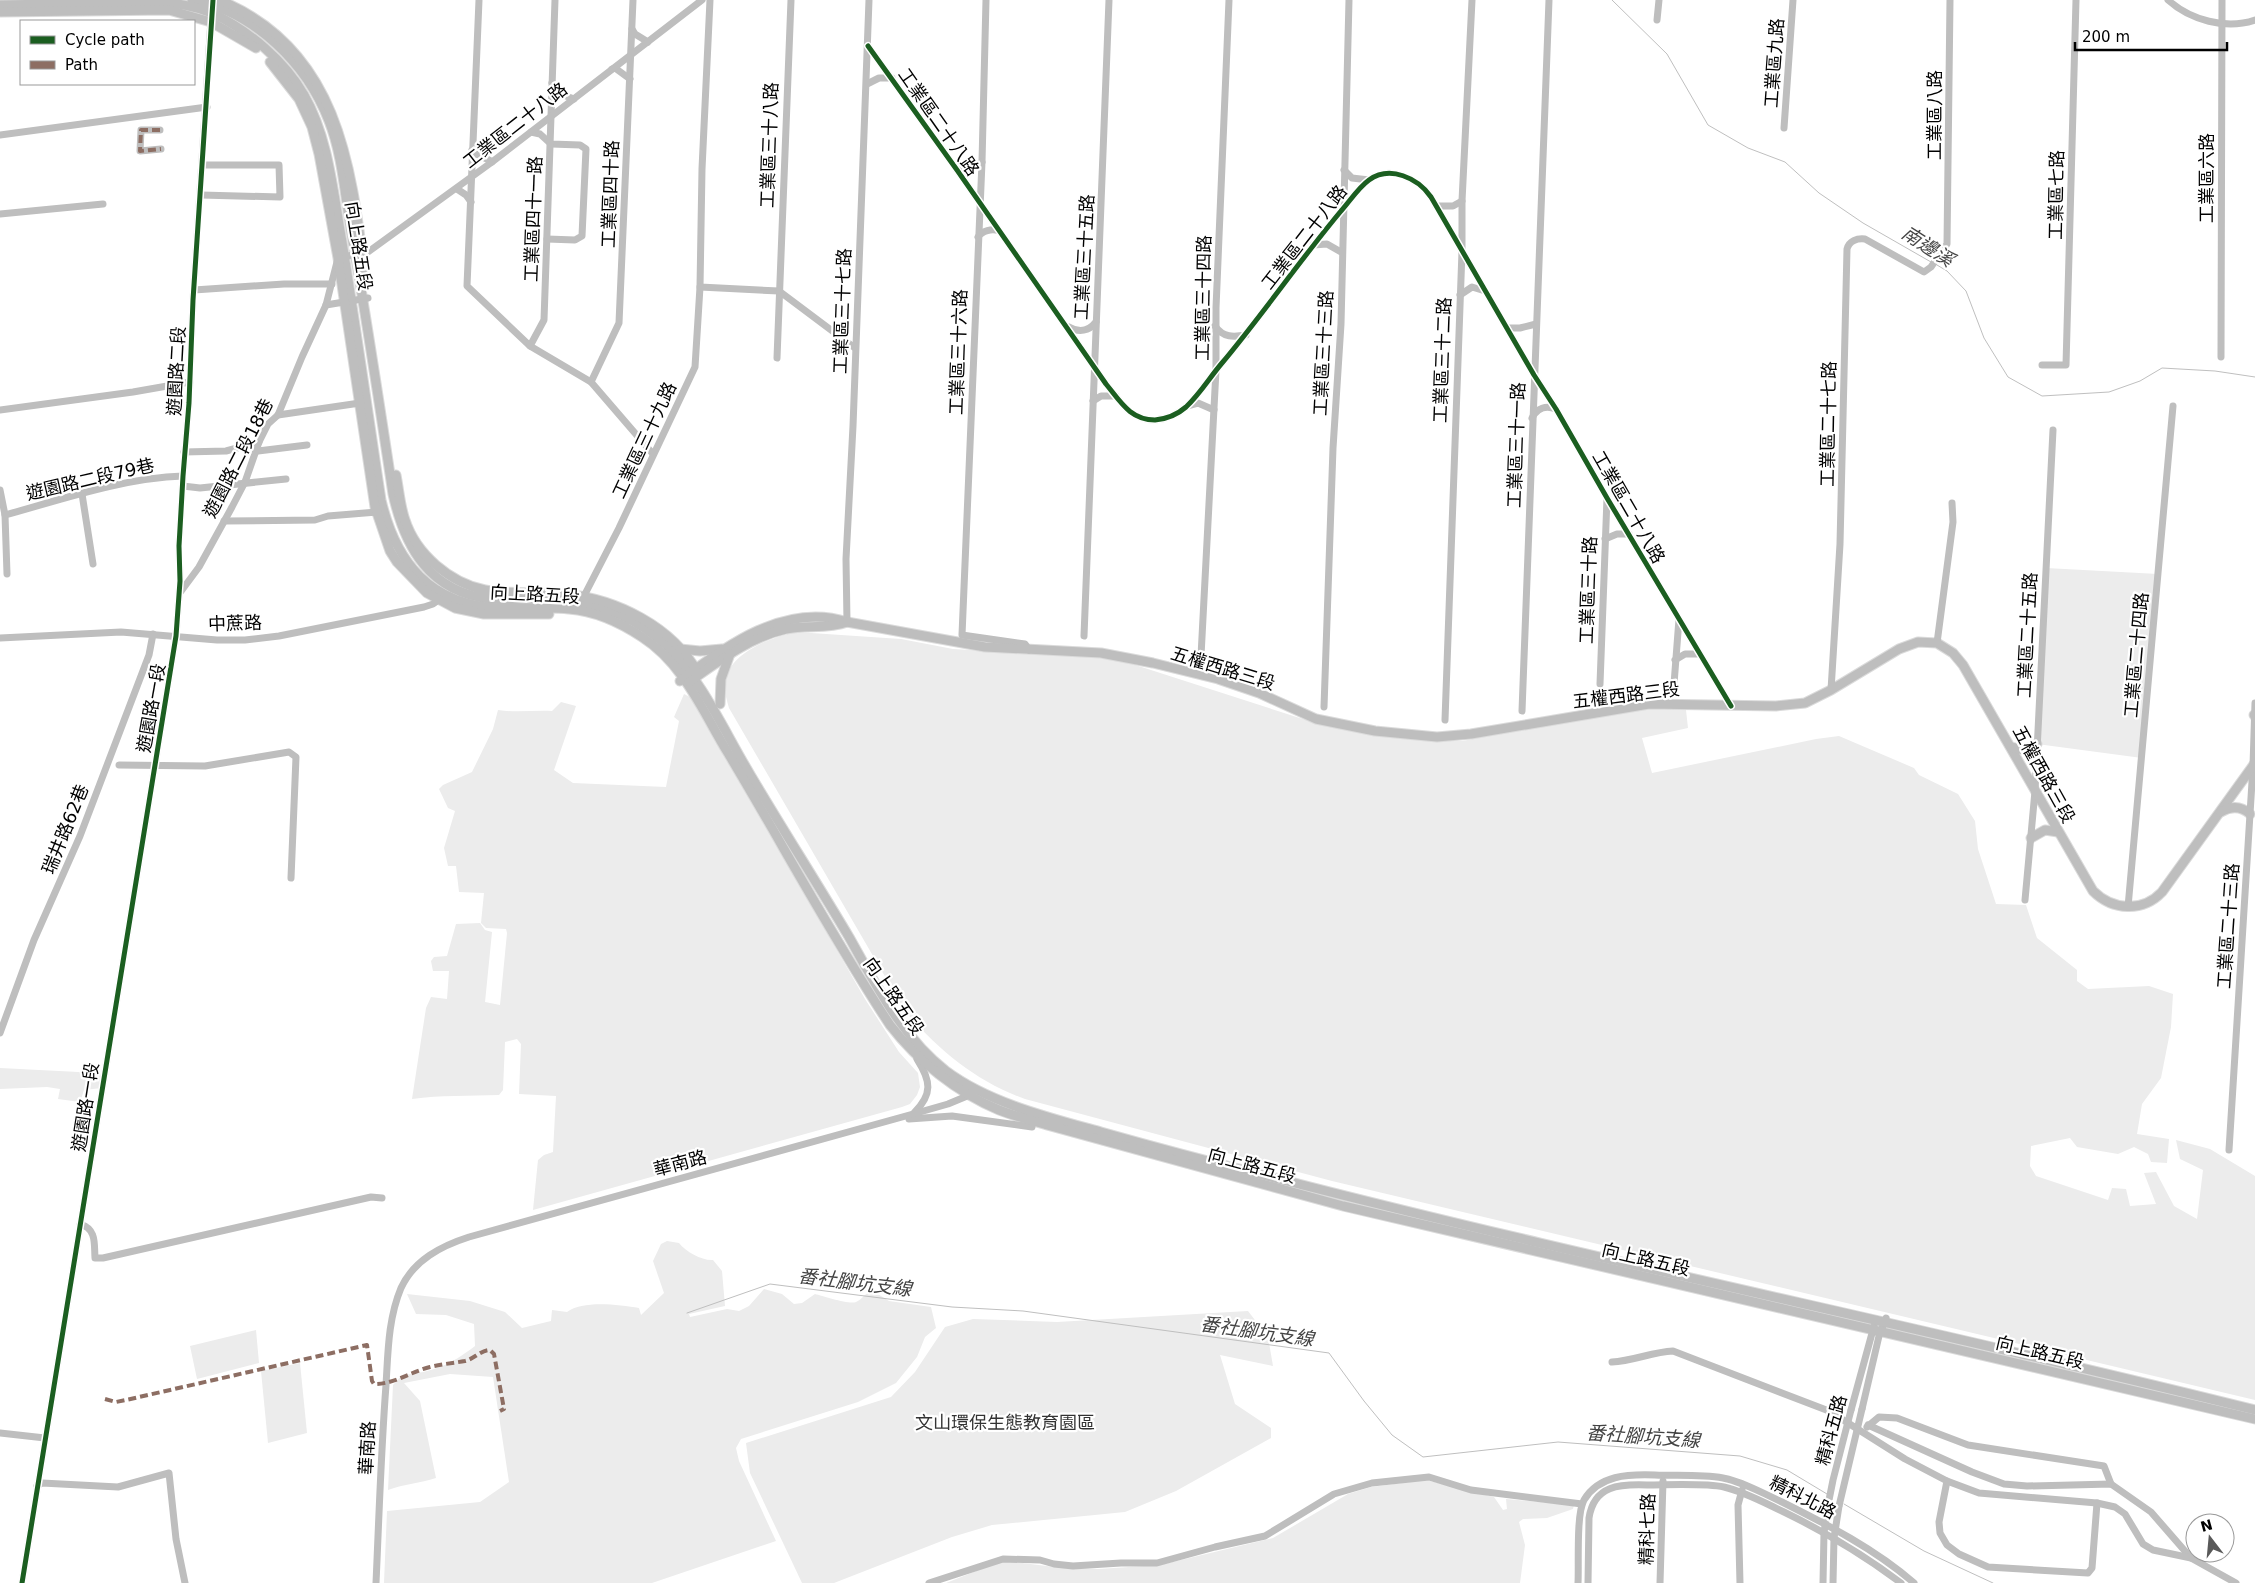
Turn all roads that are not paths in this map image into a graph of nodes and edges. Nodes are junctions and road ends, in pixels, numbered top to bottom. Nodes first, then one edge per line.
1 (192, 0) edge
2 (479, 0) edge
3 (555, 0) edge
4 (632, 0) edge
5 (702, 0) edge
6 (710, 0) edge
7 (791, 0) edge
8 (869, 0) edge
9 (986, 0) edge
10 (1109, 0) edge
11 (1229, 0) edge
12 (1349, 0) edge
13 (1472, 0) edge
14 (1549, 0) edge
15 (1659, 0) edge
16 (1793, 0) edge
17 (1950, 0) edge
18 (2076, 0) edge
19 (2168, 0) edge
20 (2222, 0) edge
21 (0, 5) edge
22 (213, 8) edge
23 (692, 8) junction
24 (0, 12) edge
25 (708, 15) junction
26 (1657, 20) dead end
27 (2255, 20) edge
28 (2222, 22) junction
29 (632, 29) junction
30 (648, 42) junction
31 (868, 46) junction
32 (630, 56) junction
33 (612, 69) junction
34 (892, 78) junction
35 (630, 79) junction
36 (552, 83) junction
37 (867, 84) junction
38 (574, 99) junction
39 (207, 107) junction
40 (551, 116) junction
41 (1784, 128) dead end
42 (160, 130) dead end
43 (531, 132) junction
44 (0, 135) edge
45 (551, 144) junction
46 (161, 149) dead end
47 (472, 150) junction
48 (492, 162) junction
49 (982, 162) junction
50 (202, 165) junction
51 (957, 170) junction
52 (1344, 170) junction
53 (472, 178) junction
54 (1369, 180) junction
55 (457, 189) junction
56 (201, 195) junction
57 (1462, 201) junction
58 (980, 202) junction
59 (103, 204) dead end
60 (472, 204) junction
61 (1436, 206) junction
62 (1343, 209) junction
63 (0, 214) edge
64 (999, 231) junction
65 (978, 237) junction
66 (547, 239) junction
67 (1312, 245) junction
68 (1462, 250) junction
69 (1341, 252) junction
70 (359, 254) junction
71 (341, 257) junction
72 (1924, 272) joint
73 (332, 284) junction
74 (700, 287) junction
75 (194, 290) junction
76 (1486, 291) junction
77 (779, 292) junction
78 (1460, 295) junction
79 (365, 299) junction
80 (348, 301) junction
81 (326, 305) junction
82 (1096, 322) junction
83 (1536, 324) junction
84 (1066, 325) junction
85 (1215, 326) junction
86 (1508, 328) junction
87 (1246, 334) junction
88 (530, 346) junction
89 (855, 348) junction
90 (2221, 357) dead end
91 (777, 358) dead end
92 (1093, 365) junction
93 (2042, 365) dead end
94 (1216, 370) junction
95 (1534, 375) junction
96 (190, 382) junction
97 (591, 382) junction
98 (1116, 396) junction
99 (1093, 401) junction
100 (360, 403) junction
101 (1187, 406) junction
102 (2173, 406) dead end
103 (1556, 409) junction
104 (0, 410) edge
105 (1214, 410) junction
106 (278, 415) junction
107 (1532, 418) junction
108 (2053, 430) dead end
109 (259, 442) junction
110 (308, 445) dead end
111 (258, 450) junction
112 (184, 452) junction
113 (653, 454) junction
114 (183, 476) junction
115 (286, 479) dead end
116 (245, 482) junction
117 (183, 486) junction
118 (0, 490) edge
119 (82, 494) junction
120 (1607, 498) junction
121 (1952, 503) dead end
122 (377, 512) junction
123 (5, 515) junction
124 (224, 521) junction
125 (1629, 534) junction
126 (1605, 539) junction
127 (93, 564) dead end
128 (7, 574) dead end
129 (456, 586) junction
130 (427, 593) junction
131 (179, 595) junction
132 (584, 596) junction
133 (442, 599) junction
134 (424, 607) junction
135 (1679, 619) junction
136 (847, 622) junction
137 (153, 634) junction
138 (176, 636) junction
139 (1084, 636) dead end
140 (0, 638) edge
141 (1937, 643) junction
142 (680, 649) junction
143 (1029, 650) junction
144 (727, 651) junction
145 (1700, 654) junction
146 (1201, 656) dead end
147 (1675, 660) junction
148 (689, 678) junction
149 (1600, 684) dead end
150 (1674, 684) dead end
151 (1831, 690) junction
152 (2255, 703) edge
153 (720, 704) dead end
154 (1731, 706) junction
155 (1324, 707) dead end
156 (1522, 711) dead end
157 (2255, 715) edge
158 (1446, 720) dead end
159 (2037, 744) junction
160 (2011, 747) junction
161 (119, 765) dead end
162 (155, 765) junction
163 (2254, 765) edge
164 (2035, 791) junction
165 (2221, 812) junction
166 (2250, 814) junction
167 (2058, 832) junction
168 (2032, 838) junction
169 (291, 878) dead end
170 (2025, 900) dead end
171 (2128, 907) junction
172 (0, 1033) edge
173 (917, 1059) dead end
174 (981, 1090) junction
175 (970, 1095) junction
176 (913, 1114) junction
177 (884, 1122) junction
178 (1032, 1127) dead end
179 (2229, 1150) dead end
180 (382, 1198) dead end
181 (80, 1224) junction
182 (1879, 1323) junction
183 (1612, 1362) dead end
184 (2255, 1410) edge
185 (2255, 1419) edge
186 (1868, 1425) junction
187 (0, 1433) edge
188 (1866, 1435) junction
189 (45, 1438) junction
190 (1663, 1475) junction
191 (1947, 1481) junction
192 (2111, 1484) junction
193 (1663, 1485) junction
194 (1743, 1485) junction
195 (37, 1486) junction
196 (1742, 1494) junction
197 (2097, 1503) junction
198 (1582, 1504) junction
199 (1825, 1524) junction
200 (1835, 1530) junction
201 (1824, 1533) junction
202 (1834, 1538) junction
203 (2185, 1551) edge
204 (2185, 1557) edge
205 (2200, 1563) edge
206 (22, 1583) edge
207 (185, 1583) edge
208 (376, 1583) edge
209 (929, 1583) edge
210 (1578, 1583) edge
211 (1588, 1583) edge
212 (1660, 1583) edge
213 (1740, 1583) edge
214 (1823, 1583) edge
215 (1834, 1583) edge
216 (1901, 1583) edge
217 (1914, 1583) edge
218 (2236, 1583) edge

1 - 22 main road
2 - 47 street
3 - 36 street, 工業區四十一路
4 - 29 street, 工業區四十路
5 - 23 street, 工業區二十八路
6 - 25 street, 工業區三十九路
7 - 77 street, 工業區三十八路
8 - 31 street, 工業區三十七路
9 - 49 street, 工業區三十六路
10 - 82 street, 工業區三十五路
11 - 85 street, 工業區三十四路
12 - 52 street, 工業區三十三路
13 - 57 street, 工業區三十二路
14 - 83 street, 工業區三十一路
15 - 26 street
16 - 41 street, 工業區九路
17 - 72 street, 工業區八路
18 - 93 street, 工業區七路
19 - 28 street
20 - 28 street, 工業區六路
21 - 22 main road
22 - 24 main road
22 - 39 street, 遊園路二段
22 - 70 main road, 向上路五段
22 - 71 main road, 向上路五段
23 - 25 street
23 - 30 street, 工業區二十八路
25 - 74 street, 工業區三十九路
27 - 28 street
28 - 90 street, 工業區六路
29 - 30 street
29 - 32 street, 工業區四十路
30 - 32 street, 工業區二十八路
31 - 34 street, 工業區二十八路
31 - 37 street, 工業區三十七路
32 - 33 street, 工業區二十八路
32 - 35 street, 工業區四十路
33 - 35 street
33 - 38 street, 工業區二十八路
34 - 37 street
34 - 51 street, 工業區二十八路
35 - 97 street, 工業區四十路
36 - 38 street
36 - 40 street, 工業區四十一路
37 - 89 street, 工業區三十七路
38 - 40 street, 工業區二十八路
39 - 44 street
39 - 50 street, 遊園路二段
40 - 43 street, 工業區二十八路
40 - 45 street, 工業區四十一路
42 - 46 street
43 - 45 street
43 - 48 street, 工業區二十八路
45 - 66 street, 工業區四十一路
45 - 66 street
47 - 48 street
47 - 53 street
48 - 53 street, 工業區二十八路
49 - 51 street
49 - 58 street, 工業區三十六路
50 - 56 street, 遊園路二段
50 - 56 street
51 - 58 street, 工業區二十八路
52 - 54 street
52 - 62 street, 工業區三十三路
53 - 55 street, 工業區二十八路
53 - 60 street
54 - 61 street, 工業區二十八路
54 - 62 street, 工業區二十八路
55 - 60 street
55 - 70 street, 工業區二十八路
56 - 75 street, 遊園路二段
57 - 61 street
57 - 68 street, 工業區三十二路
58 - 64 street, 工業區二十八路
58 - 65 street, 工業區三十六路
59 - 63 street
60 - 88 street
61 - 68 street, 工業區二十八路
62 - 67 street, 工業區二十八路
62 - 69 street, 工業區三十三路
64 - 65 street
64 - 84 street, 工業區二十八路
65 - 143 street, 工業區三十六路
66 - 88 street, 工業區四十一路
67 - 69 street
67 - 87 street, 工業區二十八路
68 - 76 street, 工業區二十八路
68 - 78 street, 工業區三十二路
69 - 155 street, 工業區三十三路
70 - 71 street, 工業區二十八路
70 - 79 main road, 向上路五段
71 - 73 street, 遊園路二段18巷
71 - 80 main road, 向上路五段
72 - 151 street, 工業區二十七路
73 - 75 street
73 - 81 street, 遊園路二段18巷
74 - 77 street
74 - 113 street, 工業區三十九路
75 - 96 street, 遊園路二段
76 - 78 street
76 - 86 street, 工業區二十八路
77 - 89 street
77 - 91 street, 工業區三十八路
78 - 158 street, 工業區三十二路
79 - 80 street
79 - 129 main road, 向上路五段
80 - 81 street
80 - 100 main road, 向上路五段
80 - 133 main road, 向上路五段
81 - 106 street, 遊園路二段18巷
82 - 84 street
82 - 92 street, 工業區三十五路
83 - 86 street
83 - 95 street, 工業區三十一路
84 - 92 street, 工業區二十八路
85 - 87 street
85 - 94 street, 工業區三十四路
86 - 95 street, 工業區二十八路
87 - 94 street, 工業區二十八路
88 - 97 street
89 - 136 street, 工業區三十七路
92 - 98 street, 工業區二十八路
92 - 99 street, 工業區三十五路
94 - 101 street, 工業區二十八路
94 - 105 street, 工業區三十四路
95 - 103 street, 工業區二十八路
95 - 107 street, 工業區三十一路
96 - 104 street
96 - 112 street, 遊園路二段
97 - 113 street
98 - 99 street
98 - 101 street, 工業區二十八路
99 - 139 street, 工業區三十五路
100 - 106 street
100 - 122 main road, 向上路五段
101 - 105 street
102 - 171 street, 工業區二十四路
103 - 107 street
103 - 120 street, 工業區二十八路
105 - 146 street, 工業區三十四路
106 - 109 street, 遊園路二段18巷
107 - 156 street, 工業區三十一路
108 - 159 street, 工業區二十五路
109 - 111 street, 遊園路二段18巷
109 - 112 street
110 - 111 street
111 - 116 street, 遊園路二段18巷
112 - 114 street, 遊園路二段
113 - 132 street, 工業區三十九路
114 - 117 street, 遊園路二段
114 - 119 street, 遊園路二段79巷
115 - 116 street
116 - 117 street
116 - 124 street, 遊園路二段18巷
117 - 131 street, 遊園路二段
118 - 123 street
119 - 123 street, 遊園路二段79巷
119 - 127 street
120 - 125 street, 工業區二十八路
120 - 126 street, 工業區三十路
121 - 141 street
122 - 124 street
122 - 130 main road, 向上路五段
123 - 128 street
124 - 131 street, 遊園路二段18巷
125 - 126 street
125 - 135 street, 工業區二十八路
126 - 149 street, 工業區三十路
129 - 132 main road, 向上路五段
129 - 133 street, 中蔗路
129 - 148 main road, 向上路五段
130 - 133 main road, 向上路五段
130 - 134 street
131 - 138 street, 遊園路二段
132 - 142 main road, 向上路五段
133 - 134 street, 中蔗路
133 - 148 main road, 向上路五段
134 - 138 street, 中蔗路
135 - 145 street, 工業區二十八路
135 - 147 street
136 - 143 main road, 五權西路三段
136 - 144 main road, 五權西路三段
137 - 138 street, 中蔗路
137 - 140 street, 中蔗路
137 - 172 street, 瑞井路62巷
138 - 162 street, 遊園路一段
141 - 151 main road, 五權西路三段
141 - 160 main road, 五權西路三段
142 - 144 main road
142 - 148 main road, 向上路五段
143 - 154 main road, 五權西路三段
144 - 148 main road, 五權西路三段
144 - 153 main road
145 - 147 street
145 - 154 street, 工業區二十八路
147 - 150 street
148 - 174 main road, 向上路五段
148 - 175 main road, 向上路五段
151 - 154 main road, 五權西路三段
152 - 157 street, 工業區二十三路
157 - 163 street, 工業區二十三路
159 - 160 main road
159 - 164 street, 工業區二十五路
160 - 164 main road, 五權西路三段
161 - 162 street
162 - 169 street
162 - 181 street, 遊園路一段
163 - 165 main road
163 - 166 street, 工業區二十三路
164 - 167 main road, 五權西路三段
164 - 168 street, 工業區二十五路
165 - 166 main road
165 - 171 main road
166 - 179 street, 工業區二十三路
167 - 168 main road
167 - 171 main road, 五權西路三段
168 - 170 street, 工業區二十五路
173 - 176 street
174 - 175 street, 華南路
174 - 182 main road, 向上路五段
175 - 176 street, 華南路
175 - 182 main road, 向上路五段
176 - 177 street, 華南路
177 - 178 street
177 - 208 street, 華南路
180 - 181 street
181 - 189 street, 遊園路一段
182 - 184 main road, 向上路五段
182 - 185 main road, 向上路五段
182 - 199 street, 精科五路, bridge
182 - 200 street, 精科五路, bridge
183 - 188 street
186 - 188 street
186 - 192 street
186 - 192 street
187 - 189 street
188 - 191 street
189 - 195 street, 遊園路一段
190 - 193 street, 精科七路
190 - 194 street, 精科北路
190 - 198 street, 精科北路
191 - 197 street
191 - 197 street
192 - 203 street
193 - 196 street, 精科北路
193 - 211 street, 精科北路
193 - 212 street, 精科七路
194 - 196 street
194 - 199 street, 精科北路
195 - 206 street, 遊園路一段
195 - 207 street
196 - 201 street, 精科北路
196 - 213 street
197 - 204 street
198 - 209 street
198 - 210 street
199 - 200 street, 精科北路
199 - 201 street, 精科五路
200 - 202 street, 精科五路
200 - 217 street, 精科北路
201 - 202 street, 精科北路
201 - 214 street, 精科五路
202 - 215 street, 精科五路
202 - 216 street, 精科北路
205 - 218 street

